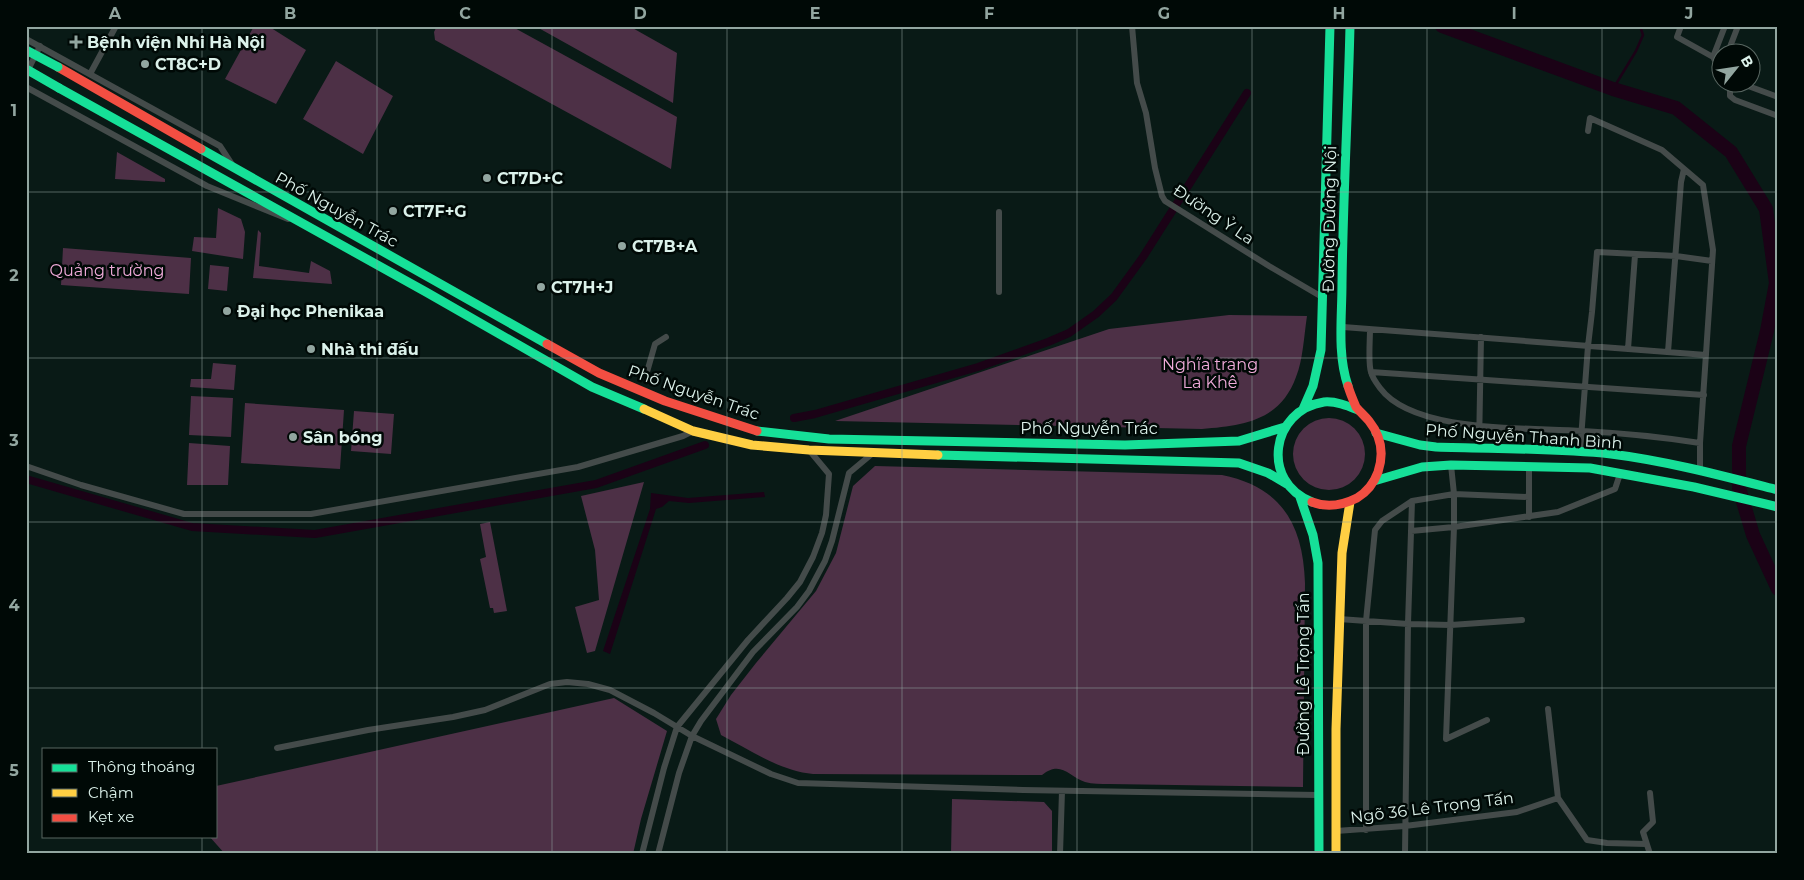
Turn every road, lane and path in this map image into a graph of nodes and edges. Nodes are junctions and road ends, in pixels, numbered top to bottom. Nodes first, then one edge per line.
1 (116, 26) edge
2 (1132, 26) edge
3 (1330, 26) edge
4 (1350, 26) edge
5 (1681, 26) edge
6 (1725, 26) edge
7 (1738, 26) edge
8 (26, 39) edge
9 (1719, 42) edge
10 (1732, 42) edge
11 (40, 46) junction
12 (26, 50) edge
13 (1712, 56) edge
14 (26, 69) edge
15 (26, 74) edge
16 (90, 74) junction
17 (26, 87) edge
18 (1762, 91) edge
19 (1730, 92) edge
20 (1778, 97) edge
21 (1778, 116) edge
22 (1588, 130) dead end
23 (235, 169) junction
24 (1684, 169) junction
25 (999, 212) dead end
26 (1325, 228) junction
27 (1342, 228) junction
28 (316, 231) junction
29 (1635, 255) junction
30 (1676, 256) junction
31 (1712, 261) junction
32 (409, 267) junction
33 (402, 279) junction
34 (999, 292) dead end
35 (1322, 297) junction
36 (1342, 327) junction
37 (1370, 330) junction
38 (666, 337) dead end
39 (1481, 337) junction
40 (1588, 346) junction
41 (1628, 349) junction
42 (1668, 352) junction
43 (1706, 355) junction
44 (647, 372) dead end
45 (1371, 372) junction
46 (1479, 380) junction
47 (1585, 387) junction
48 (1704, 394) junction
49 (1303, 409) junction
50 (1358, 410) junction
51 (1478, 426) junction
52 (1285, 428) junction
53 (693, 431) junction
54 (1583, 431) junction
55 (1376, 433) junction
56 (1700, 443) junction
57 (1125, 444) junction
58 (1478, 448) junction
59 (809, 450) junction
60 (1580, 452) junction
61 (873, 453) junction
62 (1125, 459) junction
63 (1451, 465) junction
64 (26, 466) edge
65 (1530, 466) junction
66 (1700, 470) junction
67 (1620, 474) junction
68 (1374, 482) junction
69 (1287, 484) junction
70 (1778, 490) edge
71 (1454, 494) junction
72 (1300, 497) junction
73 (1530, 497) junction
74 (1412, 501) junction
75 (1350, 502) junction
76 (1778, 507) edge
77 (1529, 517) junction
78 (1454, 527) junction
79 (1411, 530) junction
80 (1339, 619) junction
81 (1522, 620) dead end
82 (1366, 621) junction
83 (1408, 624) junction
84 (1451, 625) junction
85 (1548, 709) dead end
86 (1487, 720) dead end
87 (677, 727) junction
88 (692, 736) junction
89 (277, 748) dead end
90 (1062, 791) junction
91 (1650, 793) dead end
92 (1318, 795) junction
93 (1558, 798) junction
94 (1405, 826) junction
95 (1366, 830) junction
96 (1336, 831) junction
97 (1646, 844) junction
98 (642, 854) edge
99 (658, 854) edge
100 (1060, 854) edge
101 (1318, 854) edge
102 (1336, 854) edge
103 (1405, 854) edge
104 (1650, 854) edge

1 - 16 street
2 - 35 street, Đường Ỷ La
3 - 26 main road, Đường Dương Nội
4 - 27 main road, Đường Dương Nội
5 - 13 street
6 - 9 street
7 - 10 street
8 - 11 street, Phố Nguyễn Trác
11 - 15 street
11 - 16 street, Phố Nguyễn Trác
12 - 23 main road, Phố Nguyễn Trác, bridge
14 - 28 main road, Phố Nguyễn Trác, bridge
16 - 23 street, Phố Nguyễn Trác
17 - 28 street, Phố Nguyễn Trác
18 - 20 street
19 - 21 street
22 - 24 street
23 - 32 main road, Phố Nguyễn Trác
24 - 30 street
24 - 31 street
25 - 34 street
26 - 27 main road
26 - 35 main road, Đường Dương Nội
27 - 36 main road, Đường Dương Nội
28 - 33 main road, Phố Nguyễn Trác
29 - 30 street
29 - 40 street
29 - 41 street
30 - 31 street
30 - 42 street
31 - 43 street
32 - 33 main road
32 - 57 main road, Phố Nguyễn Trác
33 - 53 main road, Phố Nguyễn Trác
35 - 49 main road, Đường Dương Nội
36 - 37 street
36 - 50 main road, Đường Dương Nội
37 - 39 street
37 - 45 street
38 - 44 street
39 - 40 street
39 - 46 street
40 - 41 street
40 - 47 street
41 - 42 street
42 - 43 street
43 - 48 street
45 - 46 street
45 - 51 street
46 - 47 street
46 - 51 street
47 - 48 street
47 - 54 street
48 - 56 street
49 - 50 main road
49 - 52 main road
50 - 55 main road
51 - 54 street
51 - 58 street
52 - 57 main road, Phố Nguyễn Trác
52 - 69 main road
53 - 59 main road, Phố Nguyễn Trác
53 - 64 street
54 - 56 street
54 - 60 street
55 - 58 main road, Phố Nguyễn Thanh Bình
55 - 68 main road
56 - 66 street
57 - 62 main road
58 - 60 main road, Phố Nguyễn Thanh Bình
59 - 61 main road, Phố Nguyễn Trác
59 - 87 street
60 - 66 main road, Phố Nguyễn Thanh Bình
61 - 62 main road, Phố Nguyễn Trác
61 - 88 street
62 - 69 main road, Phố Nguyễn Trác
63 - 65 main road, Phố Nguyễn Thanh Bình
63 - 68 main road, Phố Nguyễn Thanh Bình
63 - 71 street
65 - 67 main road, Phố Nguyễn Thanh Bình
65 - 73 street
66 - 70 main road, Phố Nguyễn Thanh Bình
67 - 76 main road, Phố Nguyễn Thanh Bình
67 - 77 street
68 - 75 main road
69 - 72 main road
71 - 73 street
71 - 74 street
71 - 78 street
72 - 75 main road
72 - 92 main road, Đường Lê Trọng Tấn
73 - 77 street
74 - 79 street
74 - 82 street
75 - 80 main road, Đường Lê Trọng Tấn
77 - 78 street
78 - 79 street
78 - 84 street
79 - 83 street
80 - 82 street
80 - 96 main road, Đường Lê Trọng Tấn
81 - 84 street
82 - 83 street
82 - 95 street
83 - 84 street
83 - 94 street
84 - 86 street
85 - 93 street
87 - 88 street
87 - 89 street
87 - 98 street
88 - 90 street
88 - 99 street
90 - 92 street
90 - 100 street
91 - 97 street
92 - 101 main road, Đường Lê Trọng Tấn
93 - 94 street, Ngõ 36 Lê Trọng Tấn
93 - 97 street
94 - 95 street, Ngõ 36 Lê Trọng Tấn
94 - 103 street
95 - 96 street, Ngõ 36 Lê Trọng Tấn
96 - 102 main road, Đường Lê Trọng Tấn
97 - 104 street

